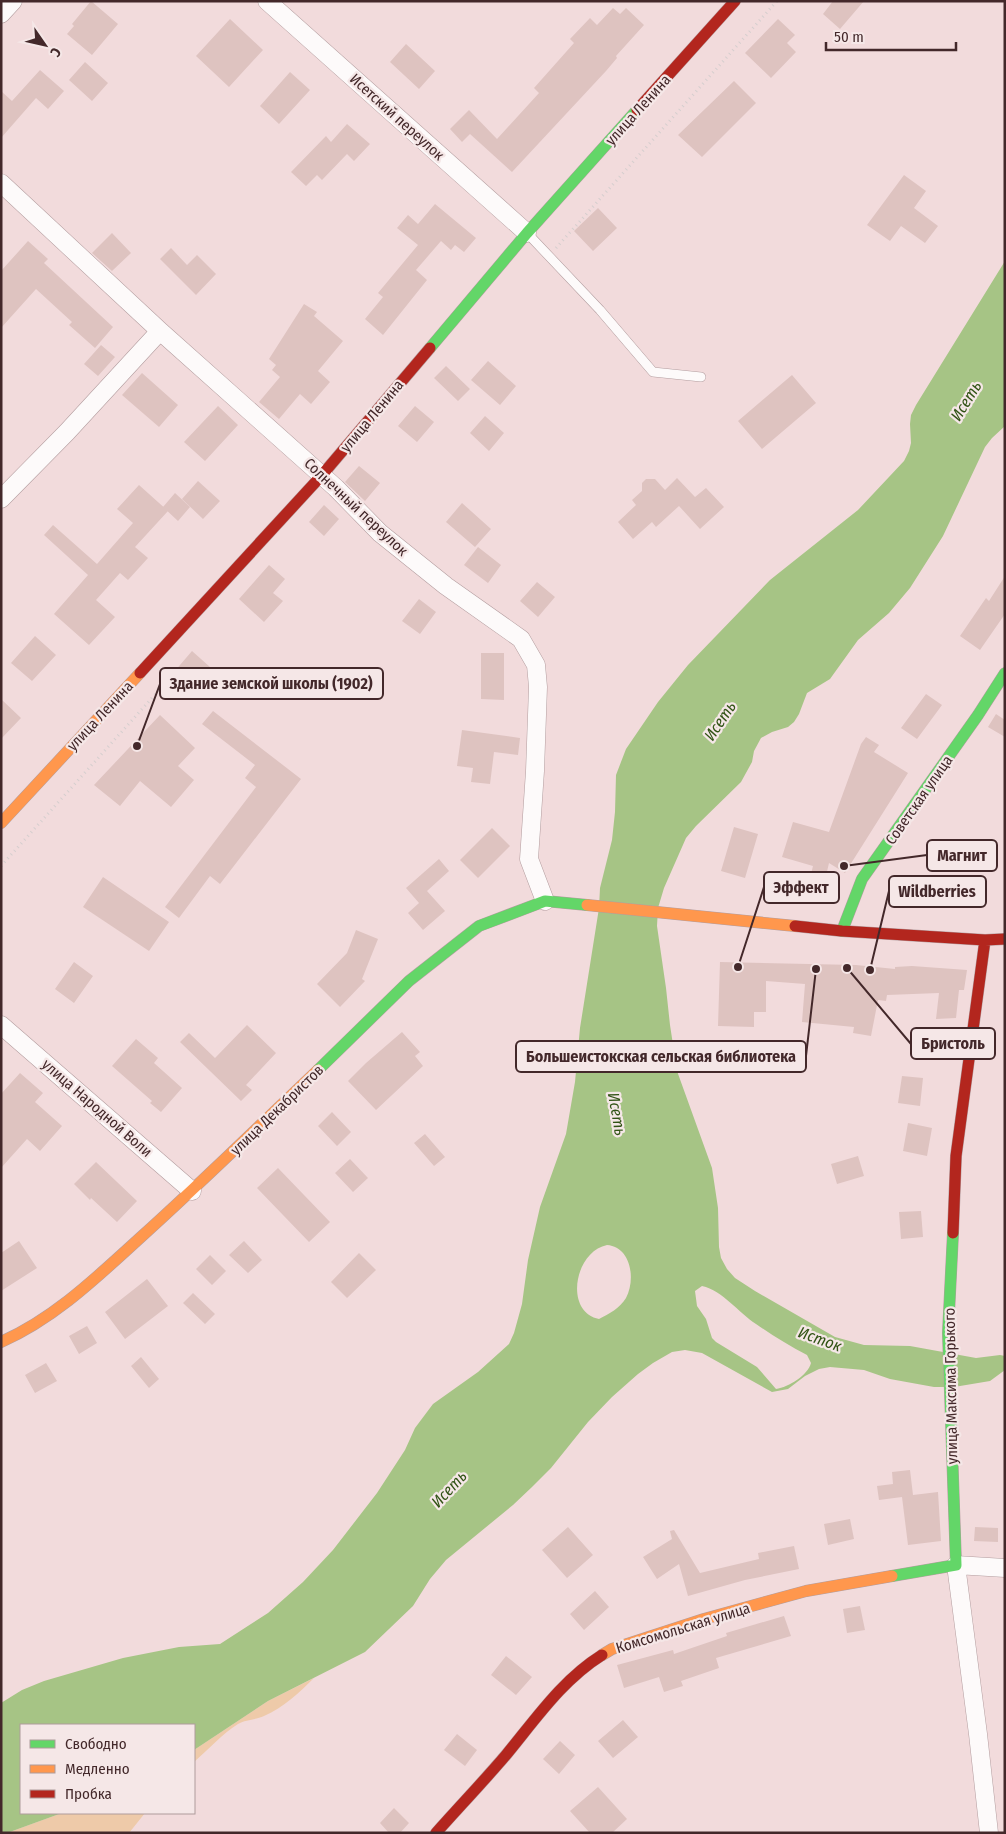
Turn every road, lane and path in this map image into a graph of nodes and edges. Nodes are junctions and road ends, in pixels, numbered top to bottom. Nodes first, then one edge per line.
1 (13, 1) edge
2 (268, 1) edge
3 (735, 1) edge
4 (776, 1) edge
5 (1, 14) edge
6 (1, 183) edge
7 (527, 233) junction
8 (548, 256) junction
9 (160, 331) junction
10 (701, 377) dead end
11 (322, 475) junction
12 (1, 499) edge
13 (1005, 673) edge
14 (161, 688) dead end
15 (1, 823) edge
16 (1, 866) edge
17 (545, 901) junction
18 (842, 931) junction
19 (1005, 939) edge
20 (985, 940) junction
21 (1, 1025) edge
22 (192, 1191) junction
23 (1, 1342) edge
24 (956, 1565) junction
25 (1005, 1568) edge
26 (436, 1833) edge
27 (989, 1833) edge

1 - 5 street
2 - 7 street, Исетский переулок
3 - 7 street, улица Ленина
4 - 8 path
6 - 9 street, Солнечный переулок
7 - 8 lane
7 - 11 street, улица Ленина
8 - 10 lane
9 - 11 street, Солнечный переулок
9 - 12 street
11 - 15 street, улица Ленина
11 - 17 street, Солнечный переулок
13 - 18 street, Советская улица
14 - 16 path
17 - 18 street, улица Декабристов
17 - 22 street, улица Декабристов
18 - 20 street, улица Декабристов
19 - 20 street, улица Декабристов
20 - 24 street, улица Максима Горького
21 - 22 street, улица Народной Воли
22 - 23 street, улица Декабристов
24 - 25 street, Комсомольская улица
24 - 26 street, Комсомольская улица
24 - 27 street, улица Максима Горького

